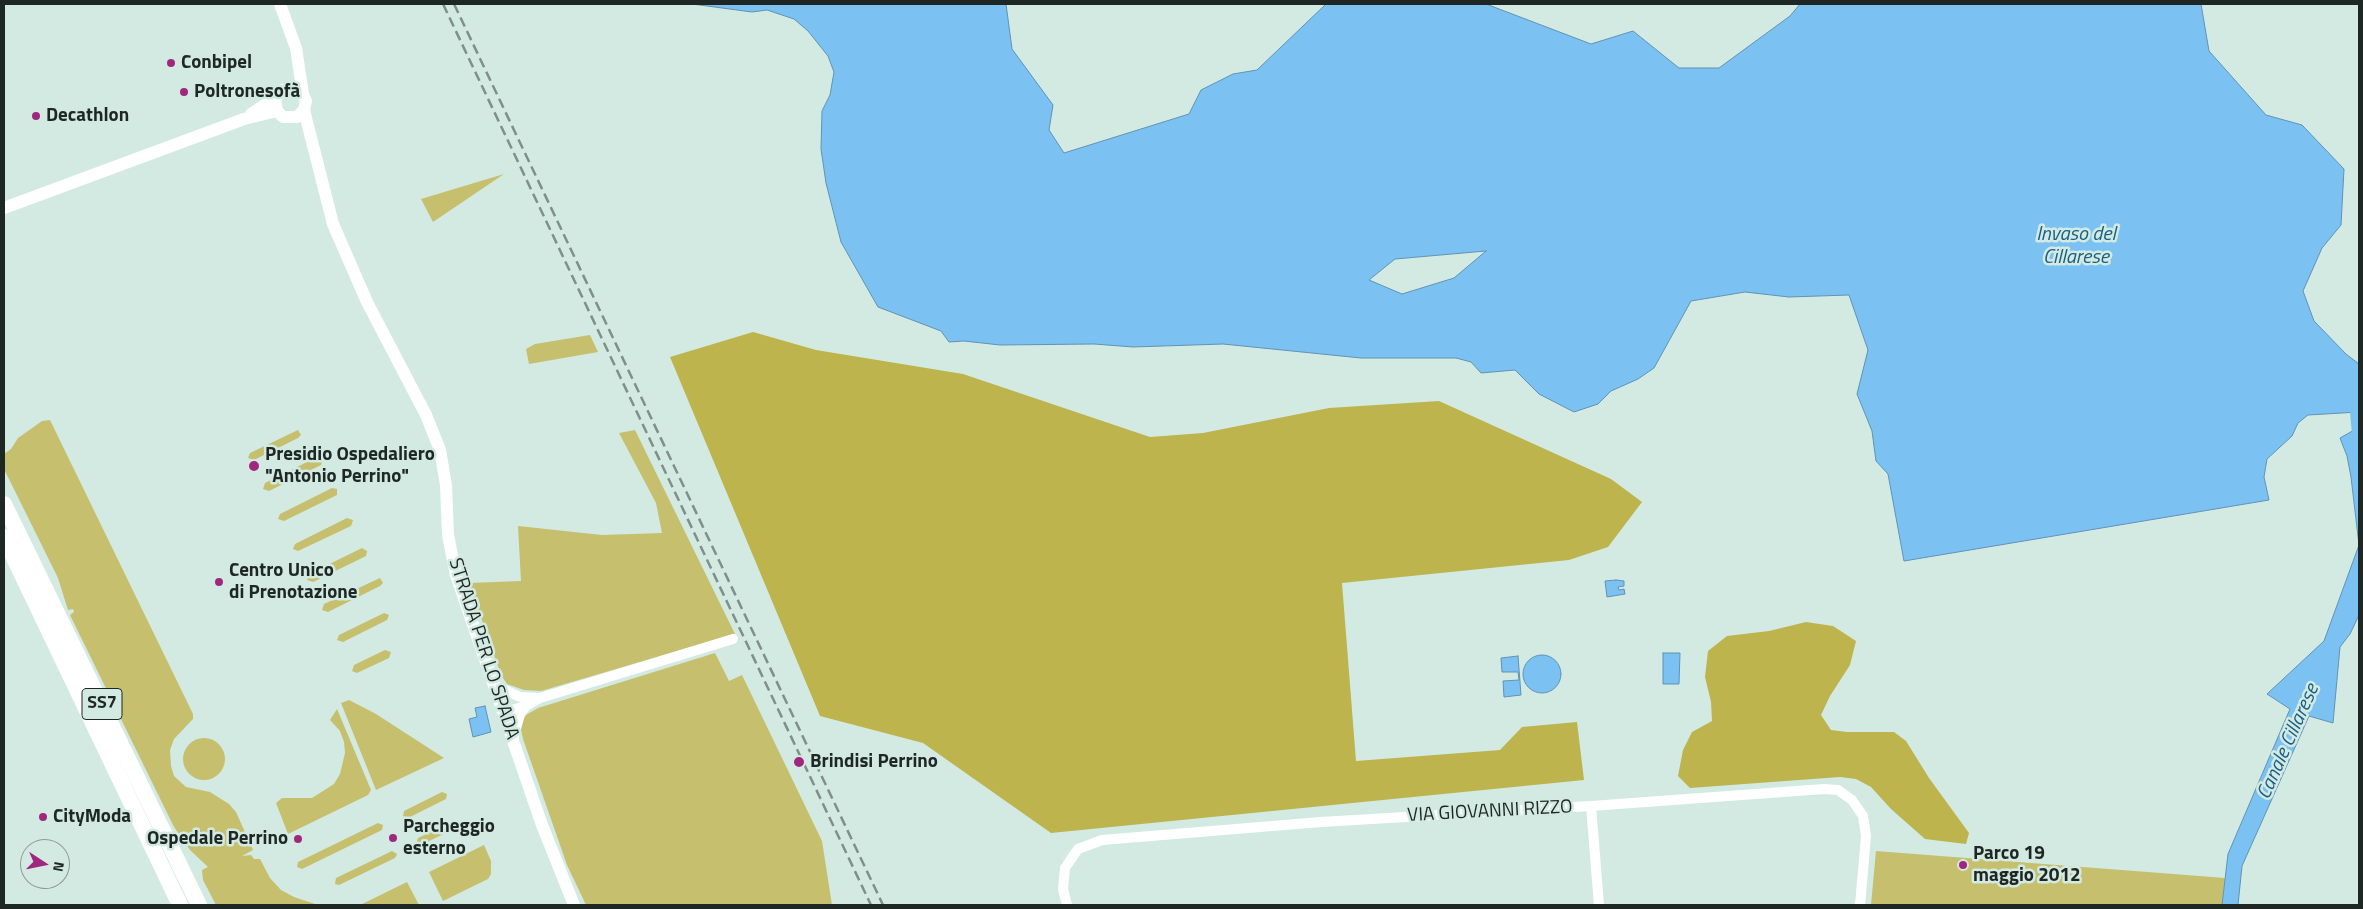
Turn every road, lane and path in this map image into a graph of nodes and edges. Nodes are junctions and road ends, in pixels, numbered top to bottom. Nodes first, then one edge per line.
1 (280, 4) edge
2 (297, 61) junction
3 (286, 88) junction
4 (303, 94) junction
5 (275, 98) junction
6 (304, 110) junction
7 (282, 115) junction
8 (244, 119) junction
9 (313, 140) junction
10 (4, 208) edge
11 (4, 504) edge
12 (4, 537) edge
13 (4, 554) edge
14 (37, 605) junction
15 (734, 640) dead end
16 (494, 685) junction
17 (520, 697) junction
18 (540, 698) junction
19 (526, 706) junction
20 (502, 708) junction
21 (513, 740) junction
22 (1591, 806) junction
23 (180, 905) edge
24 (199, 905) edge
25 (574, 905) edge
26 (1067, 905) edge
27 (1599, 905) edge
28 (1860, 905) edge

1 - 2 street
2 - 3 street
2 - 4 street
3 - 4 street
3 - 5 street
4 - 6 street
5 - 7 street
5 - 8 street
6 - 7 street
6 - 9 street, STRADA PER LO SPADA
7 - 8 street
7 - 9 street
8 - 10 street
9 - 16 street, STRADA PER LO SPADA
11 - 24 highway, SS7
12 - 14 highway, SS7
13 - 14 highway
14 - 23 highway, SS7
15 - 18 street
16 - 17 street
16 - 20 street, STRADA PER LO SPADA
17 - 18 street
17 - 20 street
18 - 19 street
19 - 20 street
19 - 21 street
20 - 21 street, STRADA PER LO SPADA
21 - 25 street, STRADA PER LO SPADA
22 - 26 street, VIA GIOVANNI RIZZO
22 - 27 street
22 - 28 street, VIA GIOVANNI RIZZO

